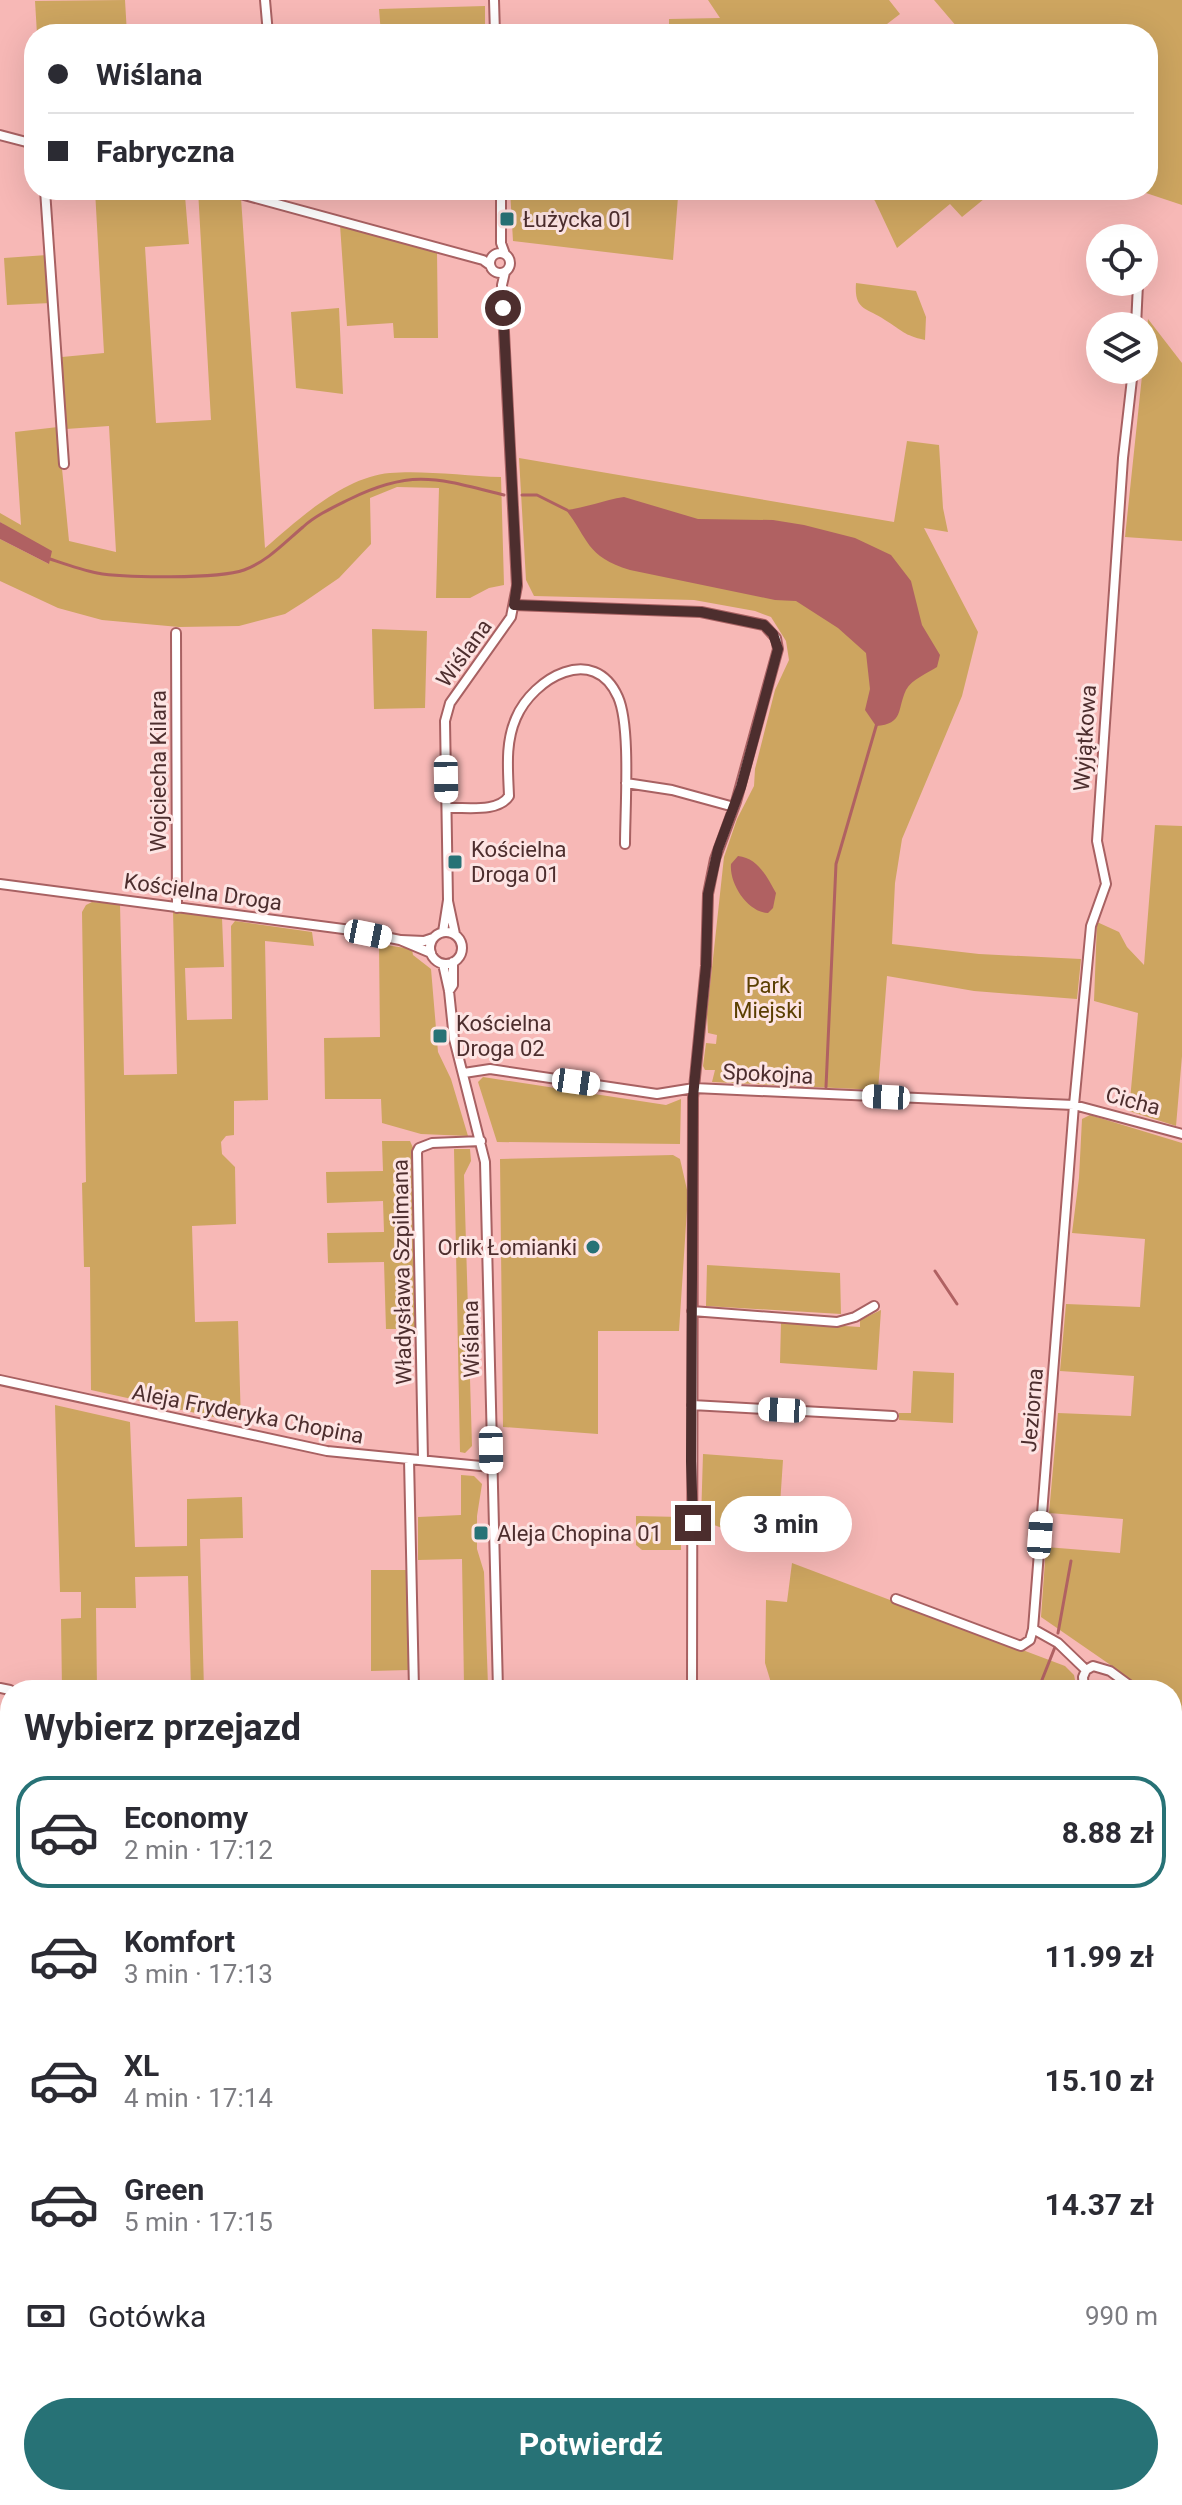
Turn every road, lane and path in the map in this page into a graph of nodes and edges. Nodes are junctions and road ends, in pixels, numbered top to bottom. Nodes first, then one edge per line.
1 (265, 0) edge
2 (494, 0) edge
3 (267, 24) edge
4 (495, 24) edge
5 (0, 135) edge
6 (24, 141) edge
7 (46, 200) edge
8 (265, 200) edge
9 (501, 200) edge
10 (493, 258) junction
11 (501, 273) junction
12 (1131, 384) edge
13 (64, 464) dead end
14 (514, 605) junction
15 (176, 633) dead end
16 (626, 783) junction
17 (734, 807) junction
18 (447, 808) junction
19 (625, 844) dead end
20 (0, 884) edge
21 (448, 900) junction
22 (177, 908) junction
23 (443, 932) junction
24 (455, 934) junction
25 (433, 938) junction
26 (400, 940) junction
27 (431, 953) junction
28 (453, 962) junction
29 (443, 964) junction
30 (449, 991) junction
31 (464, 1073) junction
32 (694, 1088) junction
33 (1074, 1105) junction
34 (1182, 1134) edge
35 (481, 1141) junction
36 (874, 1306) dead end
37 (692, 1311) junction
38 (0, 1380) edge
39 (692, 1405) junction
40 (893, 1416) dead end
41 (409, 1459) junction
42 (423, 1460) junction
43 (491, 1467) junction
44 (896, 1599) dead end
45 (1033, 1629) junction
46 (1086, 1670) junction
47 (414, 1680) edge
48 (498, 1680) edge
49 (692, 1680) edge
50 (1083, 1680) edge
51 (1122, 1680) edge

1 - 3 street
2 - 4 street
5 - 6 street
7 - 13 street
8 - 10 street
9 - 10 street
10 - 11 street
10 - 11 street
11 - 14 street, Wiślana
12 - 33 street, Wyjątkowa
14 - 17 street
14 - 18 street, Wiślana
15 - 22 street, Wojciecha Kilara
16 - 17 street
16 - 18 street
16 - 19 street
17 - 32 street
18 - 21 street, Wiślana
20 - 22 street, Kościelna Droga
21 - 23 street, Wiślana
21 - 24 street, Wiślana
22 - 26 street, Kościelna Droga
23 - 24 street
23 - 25 street
24 - 28 street
25 - 26 street, Kościelna Droga
25 - 27 street
26 - 27 street, Kościelna Droga
27 - 29 street
28 - 29 street
28 - 30 street, Wiślana
29 - 30 street, Wiślana
30 - 31 street, Wiślana
31 - 32 street, Spokojna
31 - 35 street, Wiślana
32 - 33 street, Spokojna
32 - 37 street
33 - 34 street, Cicha
33 - 45 street, Jeziorna
35 - 42 street, Władysława Szpilmana
35 - 43 street, Wiślana
36 - 37 street
37 - 39 street
38 - 41 street, Aleja Fryderyka Chopina
39 - 40 street
39 - 49 street
41 - 42 street, Aleja Fryderyka Chopina
41 - 47 street
42 - 43 street, Aleja Fryderyka Chopina
43 - 48 street, Wiślana
44 - 45 street
45 - 46 street
46 - 50 street
46 - 51 street

